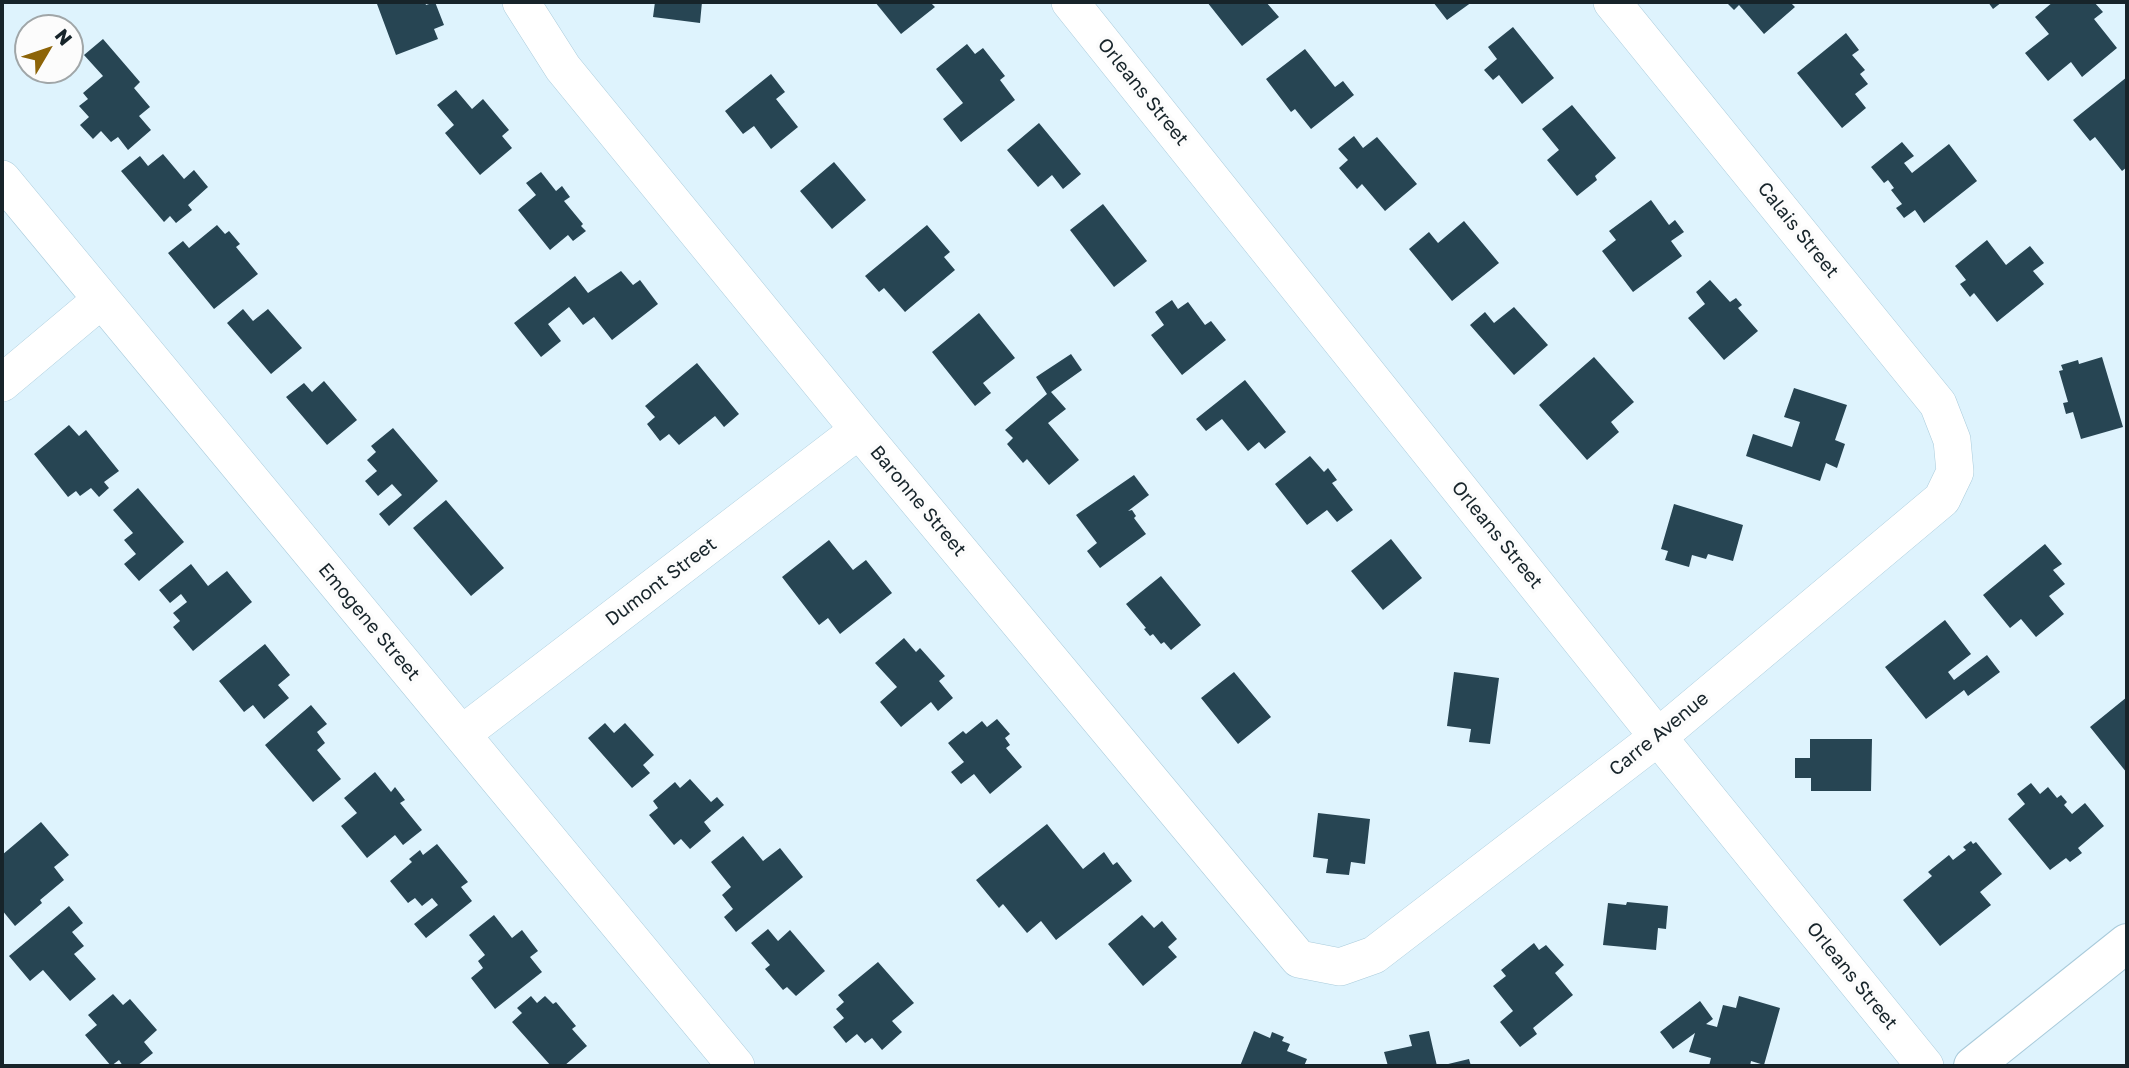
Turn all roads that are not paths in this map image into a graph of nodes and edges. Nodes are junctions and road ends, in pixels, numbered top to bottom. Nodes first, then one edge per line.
1 (521, 2) edge
2 (1070, 2) edge
3 (1612, 2) edge
4 (2, 179) edge
5 (102, 300) junction
6 (2, 383) edge
7 (859, 430) junction
8 (1955, 472) joint
9 (462, 734) junction
10 (1658, 737) junction
11 (2122, 958) edge
12 (1340, 967) joint
13 (736, 1066) edge
14 (1925, 1066) edge
15 (1973, 1066) edge

1 - 7 street, Baronne Street
2 - 10 street, Orleans Street
3 - 8 street, Calais Street
4 - 5 street, Emogene Street
5 - 6 street
5 - 9 street, Emogene Street
7 - 9 street, Dumont Street
7 - 12 street, Baronne Street
8 - 10 street, Carre Avenue
9 - 13 street, Emogene Street
10 - 12 street, Carre Avenue
10 - 14 street, Orleans Street
11 - 15 street

